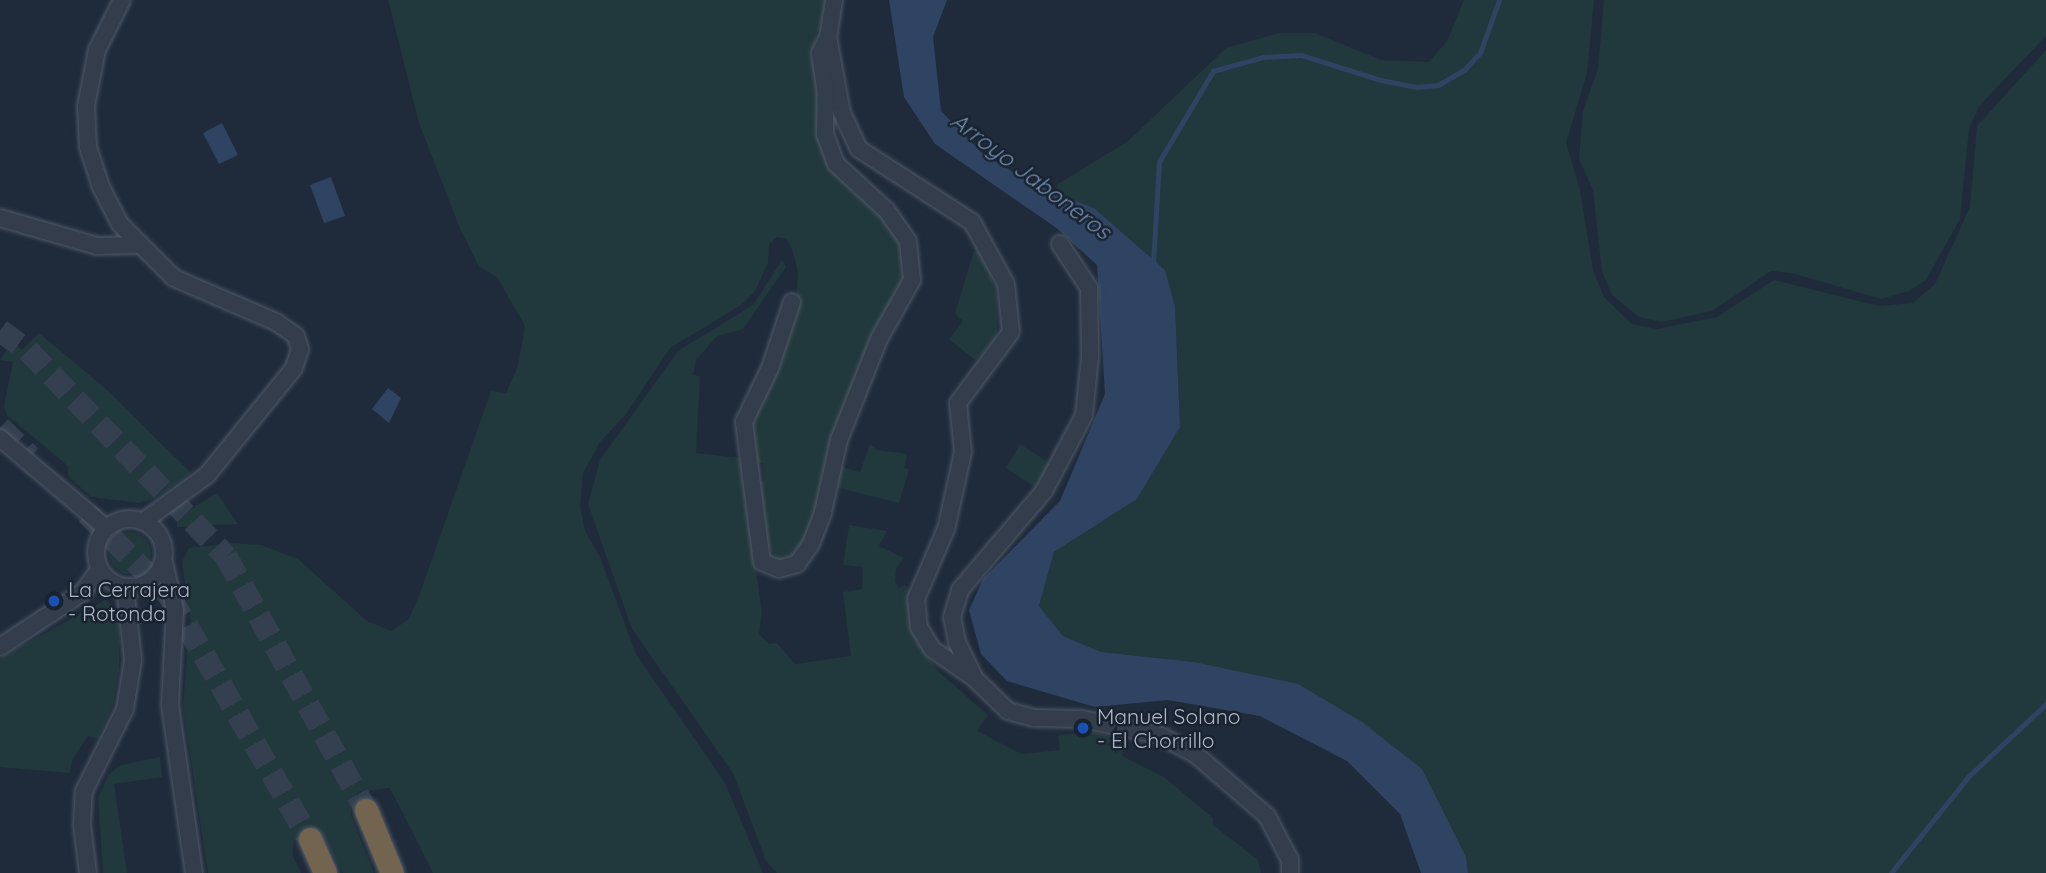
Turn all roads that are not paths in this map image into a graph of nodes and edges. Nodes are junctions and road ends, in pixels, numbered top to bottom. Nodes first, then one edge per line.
1 (122, 0) edge
2 (834, 0) edge
3 (828, 37) junction
4 (0, 218) edge
5 (138, 244) junction
6 (1060, 244) dead end
7 (792, 302) dead end
8 (0, 438) edge
9 (144, 521) junction
10 (106, 527) junction
11 (164, 562) junction
12 (99, 570) junction
13 (125, 588) junction
14 (0, 647) edge
15 (974, 678) junction
16 (366, 810) tunnel mouth
17 (310, 839) tunnel mouth
18 (88, 873) edge
19 (194, 873) edge
20 (325, 873) edge
21 (392, 873) edge
22 (1290, 873) edge

1 - 5 street
2 - 3 street
3 - 7 street
3 - 15 street
4 - 5 street
5 - 9 street
6 - 15 street
8 - 10 street
9 - 10 street
9 - 11 street
10 - 12 street
11 - 13 street
11 - 19 street
12 - 13 street
12 - 14 street
13 - 18 street
15 - 22 street
16 - 21 highway
17 - 20 highway

